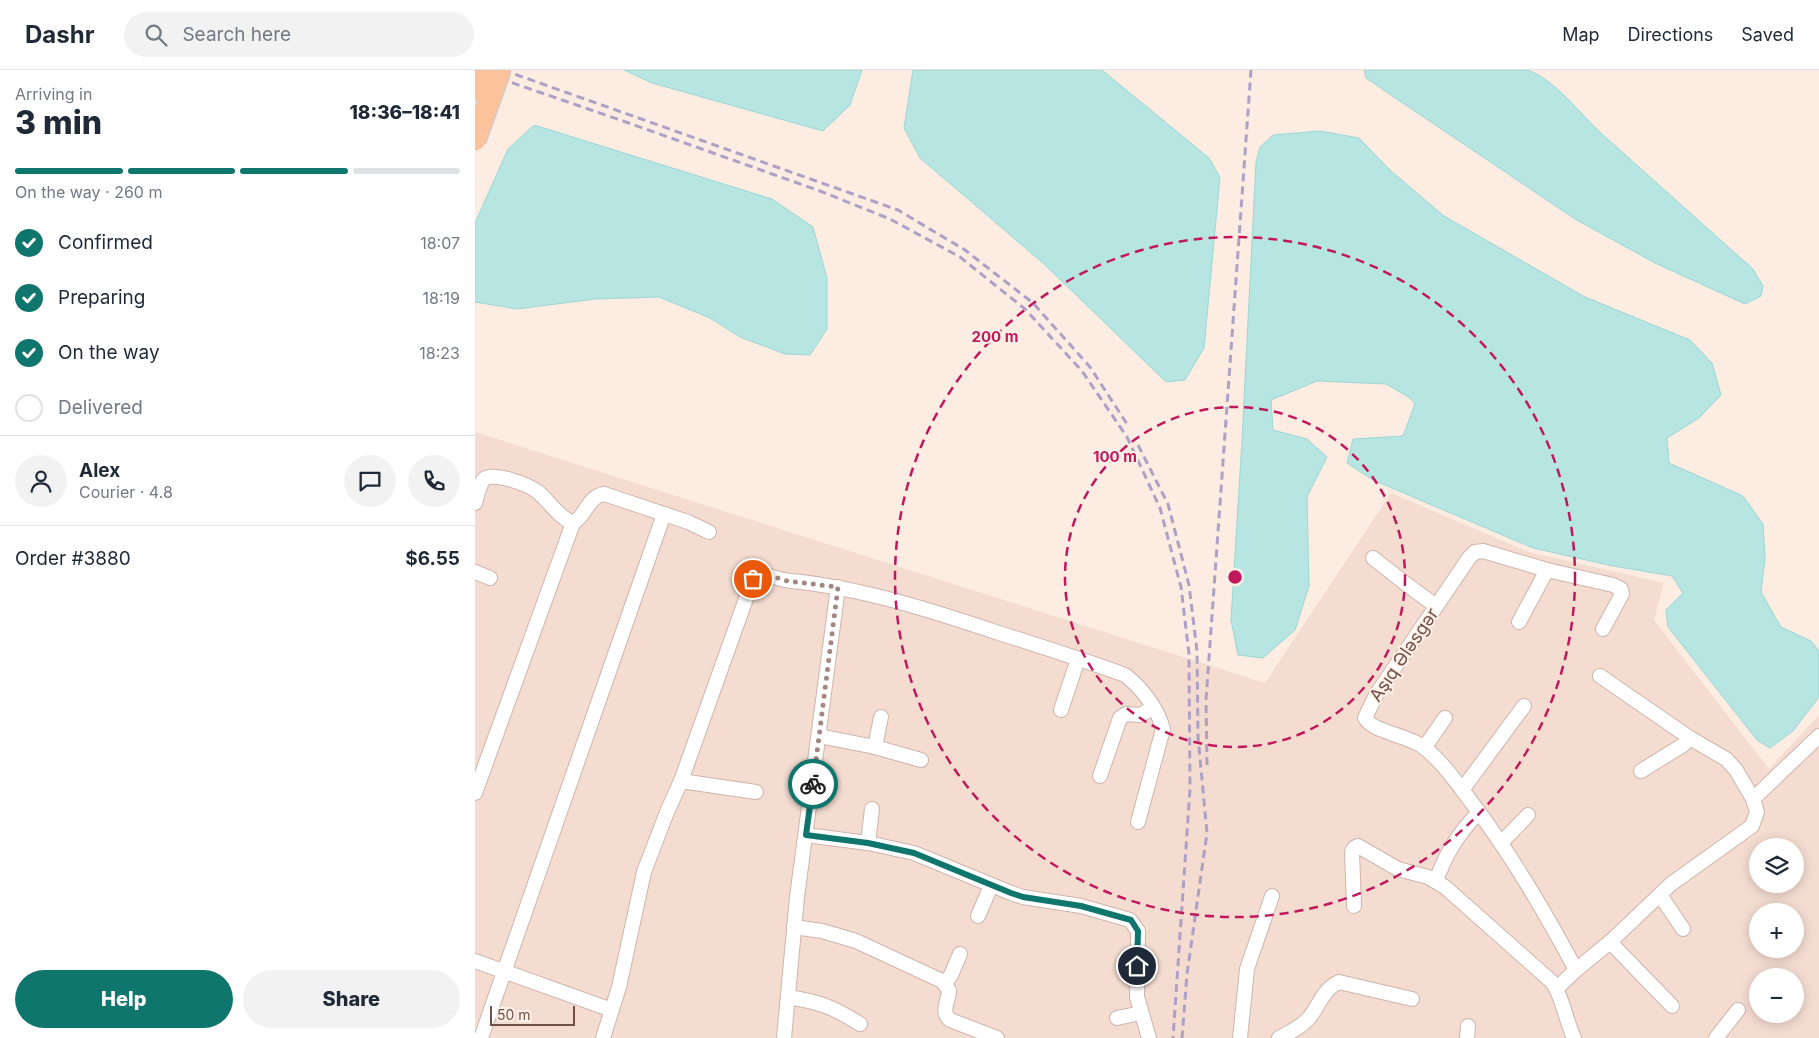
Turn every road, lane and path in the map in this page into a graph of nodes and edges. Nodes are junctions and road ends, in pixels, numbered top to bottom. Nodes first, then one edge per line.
1 (482, 70) edge
2 (499, 70) edge
3 (475, 90) edge
4 (475, 140) edge
5 (475, 503) edge
6 (664, 514) junction
7 (573, 523) junction
8 (709, 532) dead end
9 (1373, 558) dead end
10 (1547, 570) junction
11 (475, 572) edge
12 (490, 578) dead end
13 (838, 587) junction
14 (1436, 606) junction
15 (1519, 622) dead end
16 (1603, 629) dead end
17 (1078, 659) junction
18 (1600, 676) dead end
19 (1524, 706) dead end
20 (1153, 708) junction
21 (1061, 710) dead end
22 (881, 716) dead end
23 (1445, 718) dead end
24 (819, 736) junction
25 (1819, 736) edge
26 (1690, 738) junction
27 (875, 747) junction
28 (1424, 748) junction
29 (921, 760) dead end
30 (1641, 771) dead end
31 (1100, 776) dead end
32 (681, 781) junction
33 (1462, 790) junction
34 (756, 792) dead end
35 (475, 793) edge
36 (1753, 799) junction
37 (873, 809) dead end
38 (1479, 812) junction
39 (1527, 815) dead end
40 (1138, 822) dead end
41 (806, 835) junction
42 (868, 843) junction
43 (1501, 843) junction
44 (1436, 881) junction
45 (991, 886) junction
46 (1660, 895) junction
47 (1271, 896) dead end
48 (1354, 906) dead end
49 (979, 916) dead end
50 (794, 927) junction
51 (1683, 929) dead end
52 (1610, 942) junction
53 (961, 954) dead end
54 (475, 961) edge
55 (1576, 970) junction
56 (504, 972) junction
57 (945, 983) junction
58 (1557, 988) junction
59 (788, 997) junction
60 (1412, 999) dead end
61 (1672, 1006) dead end
62 (612, 1010) junction
63 (1738, 1010) dead end
64 (1141, 1014) junction
65 (1117, 1018) dead end
66 (860, 1024) dead end
67 (967, 1033) edge
68 (481, 1038) edge
69 (603, 1038) edge
70 (784, 1038) edge
71 (997, 1038) edge
72 (1149, 1038) edge
73 (1239, 1038) edge
74 (1279, 1038) edge
75 (1574, 1038) edge
76 (1716, 1038) edge

1 - 3 main road, bridge
2 - 4 main road, bridge
5 - 7 street
6 - 7 street
6 - 8 street
6 - 56 street
7 - 35 street
9 - 14 street
10 - 14 street, Aşıq Ələsgər
10 - 15 street
10 - 16 street, Aşıq Ələsgər
11 - 12 street
13 - 17 street
13 - 24 street
13 - 32 street
14 - 28 street, Aşıq Ələsgər
17 - 20 street
17 - 21 street
18 - 26 street
19 - 33 street
20 - 31 street
20 - 40 street
22 - 27 street
23 - 28 street
24 - 27 street
24 - 41 street
25 - 36 street
26 - 30 street
26 - 36 street
27 - 29 street
28 - 33 street, Aşıq Ələsgər
32 - 34 street
32 - 62 street
33 - 38 street, Aşıq Ələsgər
36 - 46 street
37 - 42 street
38 - 43 street, Aşıq Ələsgər
38 - 44 street
39 - 43 street
41 - 42 street
41 - 50 street
42 - 45 street
43 - 55 street, Aşıq Ələsgər
44 - 48 street
44 - 58 street
45 - 49 street
45 - 64 street
46 - 51 street
46 - 52 street
47 - 73 street
50 - 57 street
50 - 59 street
52 - 55 street
52 - 61 street
53 - 57 street
54 - 56 street
55 - 58 street
56 - 62 street
56 - 68 street
57 - 67 street
58 - 75 street
59 - 66 street
59 - 70 street
60 - 74 street
62 - 69 street
63 - 76 street
64 - 65 street
64 - 72 street
67 - 71 street

